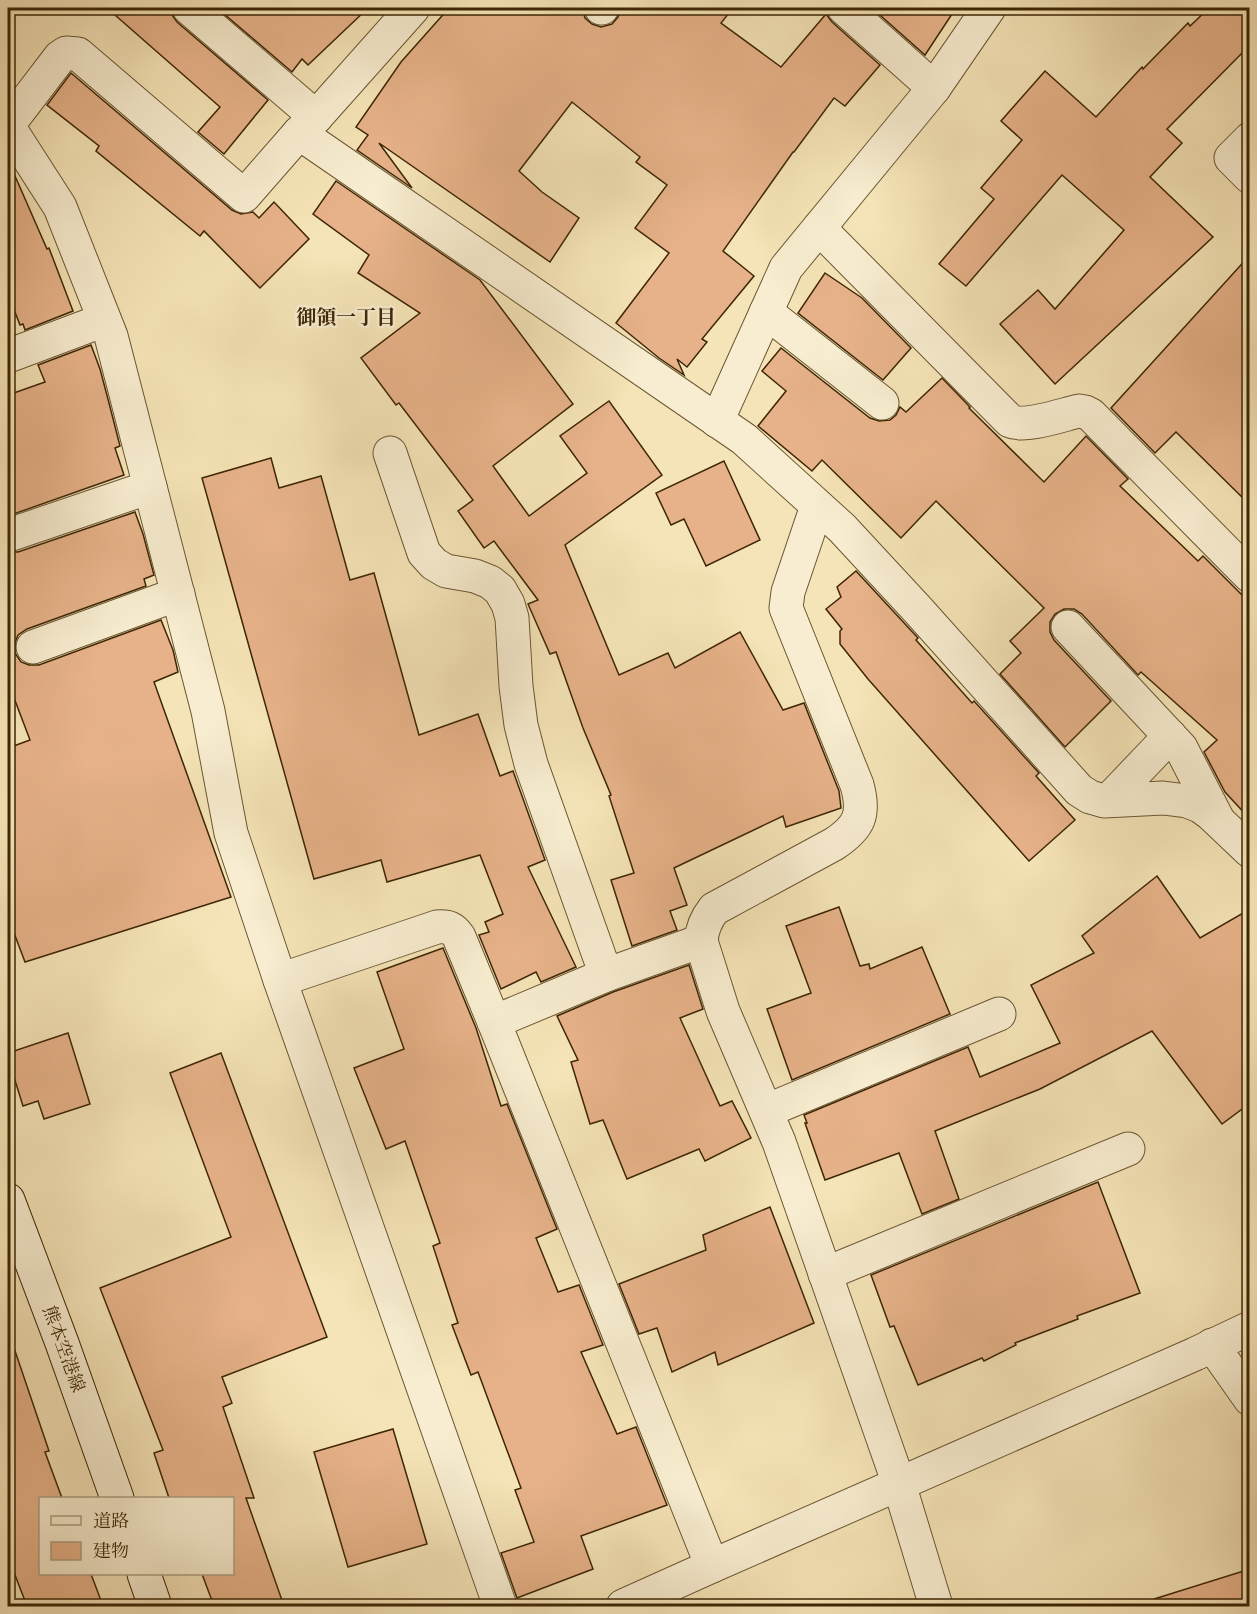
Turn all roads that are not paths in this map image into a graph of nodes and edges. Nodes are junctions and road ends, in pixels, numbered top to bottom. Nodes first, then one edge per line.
1 (189, 8) edge
2 (413, 8) edge
3 (844, 8) edge
4 (989, 8) edge
5 (934, 88) junction
6 (308, 125) junction
7 (8, 126) edge
8 (1250, 139) edge
9 (1250, 177) edge
10 (819, 228) junction
11 (766, 312) junction
12 (104, 320) junction
13 (8, 356) edge
14 (882, 403) dead end
15 (717, 421) junction
16 (390, 453) dead end
17 (150, 487) junction
18 (816, 506) junction
19 (12, 534) dead end
20 (1250, 576) edge
21 (178, 594) junction
22 (1068, 627) dead end
23 (33, 647) dead end
24 (1170, 736) junction
25 (1108, 800) junction
26 (1217, 820) junction
27 (1250, 850) edge
28 (701, 941) junction
29 (606, 975) junction
30 (280, 980) junction
31 (999, 1014) dead end
32 (494, 1022) junction
33 (766, 1111) junction
34 (1128, 1149) dead end
35 (8, 1200) edge
36 (825, 1274) junction
37 (1250, 1328) edge
38 (1212, 1345) junction
39 (1250, 1399) edge
40 (899, 1484) junction
41 (117, 1497) edge
42 (712, 1566) junction
43 (144, 1575) edge
44 (155, 1606) edge
45 (500, 1606) edge
46 (623, 1606) edge
47 (936, 1606) edge

1 - 6 street
2 - 6 street
3 - 5 street
4 - 5 street
5 - 10 street
6 - 7 street
6 - 15 street
7 - 12 street
8 - 9 street
10 - 11 street
10 - 20 street
11 - 14 street
11 - 15 street
12 - 13 street
12 - 17 street
15 - 18 street
16 - 29 street
17 - 19 street
17 - 21 street
18 - 25 street
18 - 28 street
21 - 23 street
21 - 30 street
22 - 24 street
24 - 25 street
24 - 26 street
25 - 26 street
26 - 27 street
28 - 29 street
28 - 33 street
29 - 32 street
30 - 32 street
30 - 45 street
31 - 33 street
32 - 42 street
33 - 36 street
34 - 36 street
35 - 41 street, 熊本空港線
36 - 40 street
37 - 38 street
38 - 39 street
38 - 40 street
40 - 42 street
40 - 47 street
42 - 46 street
43 - 44 street

